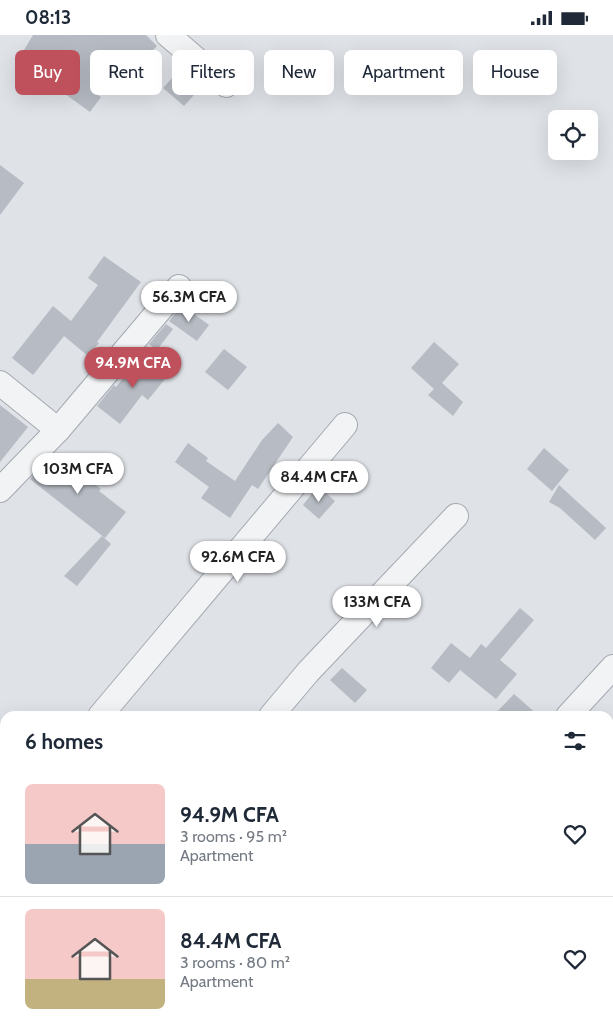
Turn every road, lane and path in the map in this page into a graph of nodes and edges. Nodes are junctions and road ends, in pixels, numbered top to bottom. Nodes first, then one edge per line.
1 (168, 35) edge
2 (185, 50) edge
3 (179, 287) dead end
4 (0, 383) edge
5 (345, 425) dead end
6 (58, 430) junction
7 (0, 491) edge
8 (456, 516) dead end
9 (613, 667) edge
10 (104, 711) edge
11 (275, 711) edge
12 (573, 711) edge

1 - 2 street
3 - 6 street
4 - 6 street
5 - 10 street
6 - 7 street
8 - 11 street
9 - 12 street

